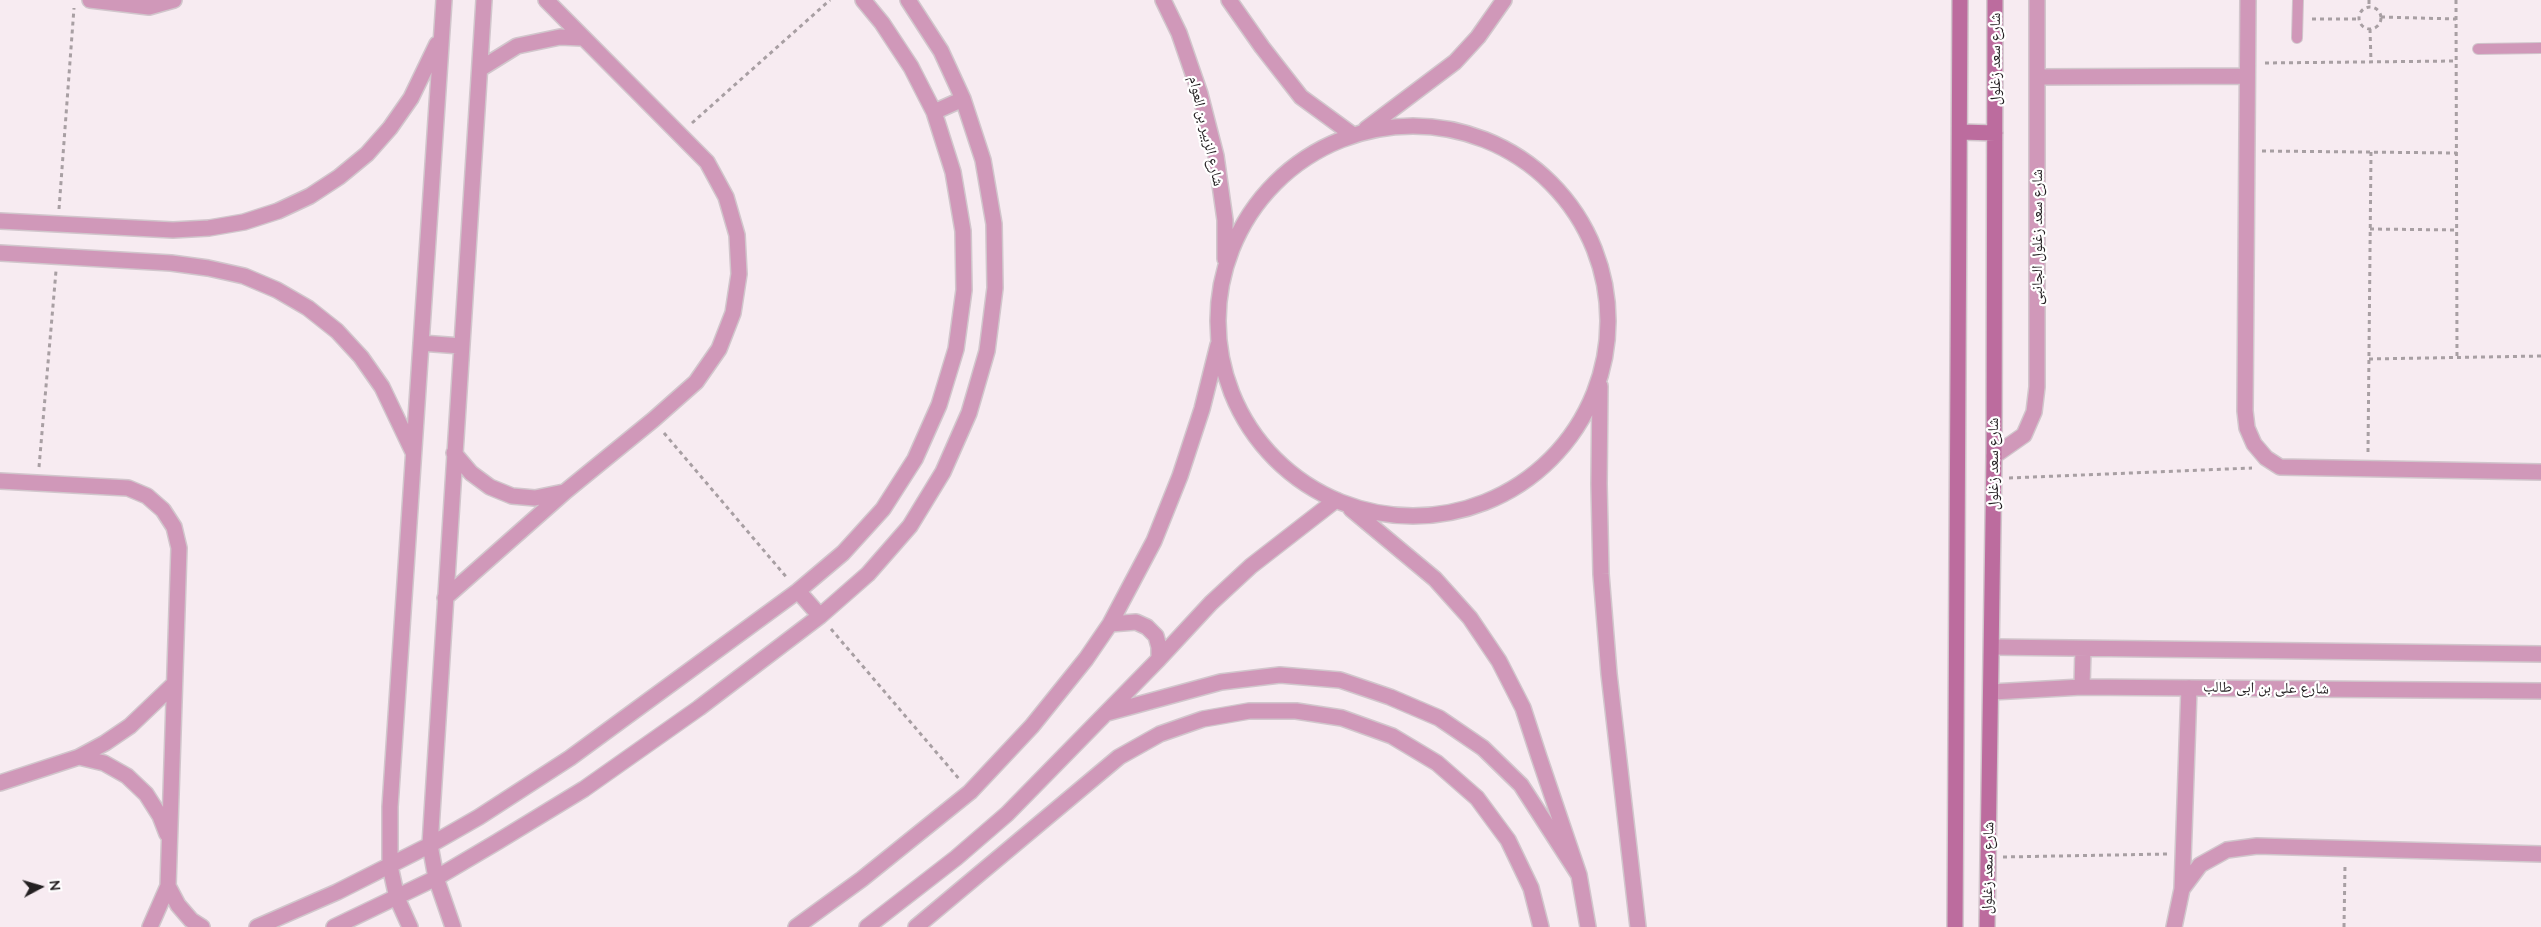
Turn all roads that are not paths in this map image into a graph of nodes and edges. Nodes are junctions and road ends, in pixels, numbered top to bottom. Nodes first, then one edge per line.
1 (90, 0) edge
2 (174, 0) edge
3 (444, 0) edge
4 (484, 0) edge
5 (546, 0) edge
6 (863, 0) edge
7 (908, 0) edge
8 (1163, 0) edge
9 (1229, 0) edge
10 (1504, 0) edge
11 (1960, 0) edge
12 (1995, 0) edge
13 (2037, 0) edge
14 (2248, 0) edge
15 (2298, 0) edge
16 (442, 33) junction
17 (582, 38) junction
18 (2297, 38) dead end
19 (2541, 48) edge
20 (2478, 49) dead end
21 (480, 68) junction
22 (2247, 69) junction
23 (2037, 76) junction
24 (963, 99) junction
25 (934, 112) junction
26 (1960, 132) junction
27 (1995, 133) junction
28 (1357, 134) junction
29 (0, 221) edge
30 (0, 253) edge
31 (1226, 267) junction
32 (1219, 341) junction
33 (421, 343) junction
34 (461, 346) junction
35 (1600, 376) junction
36 (454, 453) junction
37 (414, 455) junction
38 (1994, 456) junction
39 (2541, 472) edge
40 (0, 481) edge
41 (566, 491) junction
42 (1341, 502) junction
43 (798, 591) junction
44 (445, 598) junction
45 (820, 616) junction
46 (1110, 624) junction
47 (1992, 647) junction
48 (2083, 648) junction
49 (2541, 654) edge
50 (1159, 659) junction
51 (174, 684) junction
52 (2082, 687) junction
53 (2188, 688) junction
54 (2541, 691) edge
55 (1992, 692) junction
56 (1106, 714) junction
57 (79, 757) junction
58 (0, 783) edge
59 (169, 841) junction
60 (430, 845) junction
61 (2541, 854) edge
62 (390, 866) junction
63 (1579, 875) junction
64 (436, 878) junction
65 (168, 886) junction
66 (2182, 889) junction
67 (397, 898) junction
68 (150, 927) edge
69 (202, 927) edge
70 (257, 927) edge
71 (334, 927) edge
72 (410, 927) edge
73 (453, 927) edge
74 (796, 927) edge
75 (867, 927) edge
76 (916, 927) edge
77 (1541, 927) edge
78 (1588, 927) edge
79 (1638, 927) edge
80 (1956, 927) edge
81 (1987, 927) edge
82 (2174, 927) edge

1 - 2 street
3 - 16 street
4 - 21 street
5 - 17 street
6 - 25 street
7 - 24 street
8 - 31 street, شارع الزبير بن العوام
9 - 28 street
10 - 28 street
11 - 26 main road
12 - 27 main road, شارع سعد زغلول
13 - 23 street, شارع سعد زغلول الجانبى
14 - 22 street
15 - 18 lane
16 - 29 street
16 - 33 street
17 - 21 street
17 - 41 street
19 - 20 lane
21 - 34 street
22 - 23 street
22 - 39 street
23 - 38 street, شارع سعد زغلول الجانبى
24 - 25 street
24 - 45 street
25 - 43 street
26 - 27 main road
26 - 80 main road
27 - 38 main road, شارع سعد زغلول
28 - 31 street
28 - 35 street
30 - 37 street
31 - 32 street
32 - 42 street
32 - 46 street
33 - 34 street
33 - 37 street
34 - 36 street
35 - 42 street
35 - 79 street
36 - 41 street
36 - 44 street
37 - 62 street
38 - 47 main road, شارع سعد زغلول
40 - 51 street
41 - 44 street
42 - 50 street
42 - 63 street
43 - 45 street
43 - 60 street
44 - 60 street
45 - 64 street
46 - 50 street
46 - 74 street
47 - 48 street
47 - 55 main road, شارع سعد زغلول
48 - 49 street
48 - 52 street
50 - 56 street
51 - 57 street
51 - 59 street
52 - 53 street, شارع على بن ابى طالب
52 - 55 street, شارع على بن ابى طالب
53 - 54 street, شارع على بن ابى طالب
53 - 66 street
55 - 81 main road, شارع سعد زغلول
56 - 63 street
56 - 75 street
57 - 58 street
57 - 59 street
59 - 65 street
60 - 62 street
60 - 64 street
61 - 66 street
62 - 67 street
62 - 70 street
63 - 78 street
64 - 67 street
64 - 73 street
65 - 68 street
65 - 69 street
66 - 82 street
67 - 71 street
67 - 72 street
76 - 77 street

